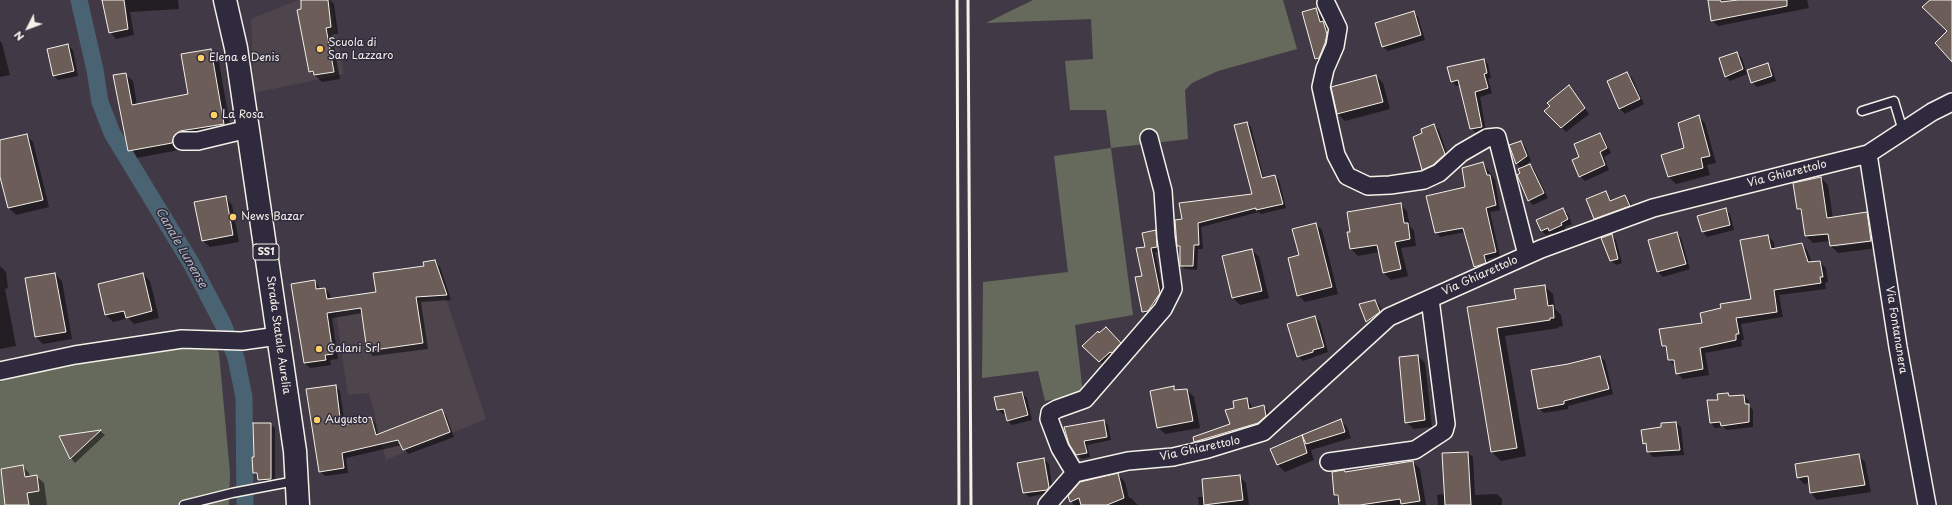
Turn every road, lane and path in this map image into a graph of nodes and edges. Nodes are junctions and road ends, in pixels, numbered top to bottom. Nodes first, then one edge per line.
1 (225, 0) edge
2 (1326, 3) dead end
3 (1952, 102) edge
4 (1862, 111) dead end
5 (248, 129) junction
6 (1903, 131) junction
7 (1149, 138) dead end
8 (182, 141) dead end
9 (1868, 154) junction
10 (1527, 255) junction
11 (1430, 299) junction
12 (278, 336) junction
13 (0, 371) edge
14 (1329, 462) dead end
15 (1075, 473) junction
16 (296, 481) junction
17 (184, 505) edge
18 (298, 505) edge
19 (1047, 505) edge
20 (1927, 505) edge

1 - 5 main road, Strada Statale Aurelia / SS1
2 - 10 street
3 - 6 street, Via Ghiarettolo
4 - 6 lane
5 - 8 street
5 - 12 main road, Strada Statale Aurelia / SS1
6 - 9 street, Via Ghiarettolo
7 - 15 street
9 - 10 street, Via Ghiarettolo
9 - 20 street, Via Fontananera
10 - 11 street, Via Ghiarettolo
11 - 14 street
11 - 15 street, Via Ghiarettolo
12 - 13 street
12 - 16 main road, Strada Statale Aurelia / SS1
15 - 19 street
16 - 17 lane
16 - 18 main road, Strada Statale Aurelia / SS1

